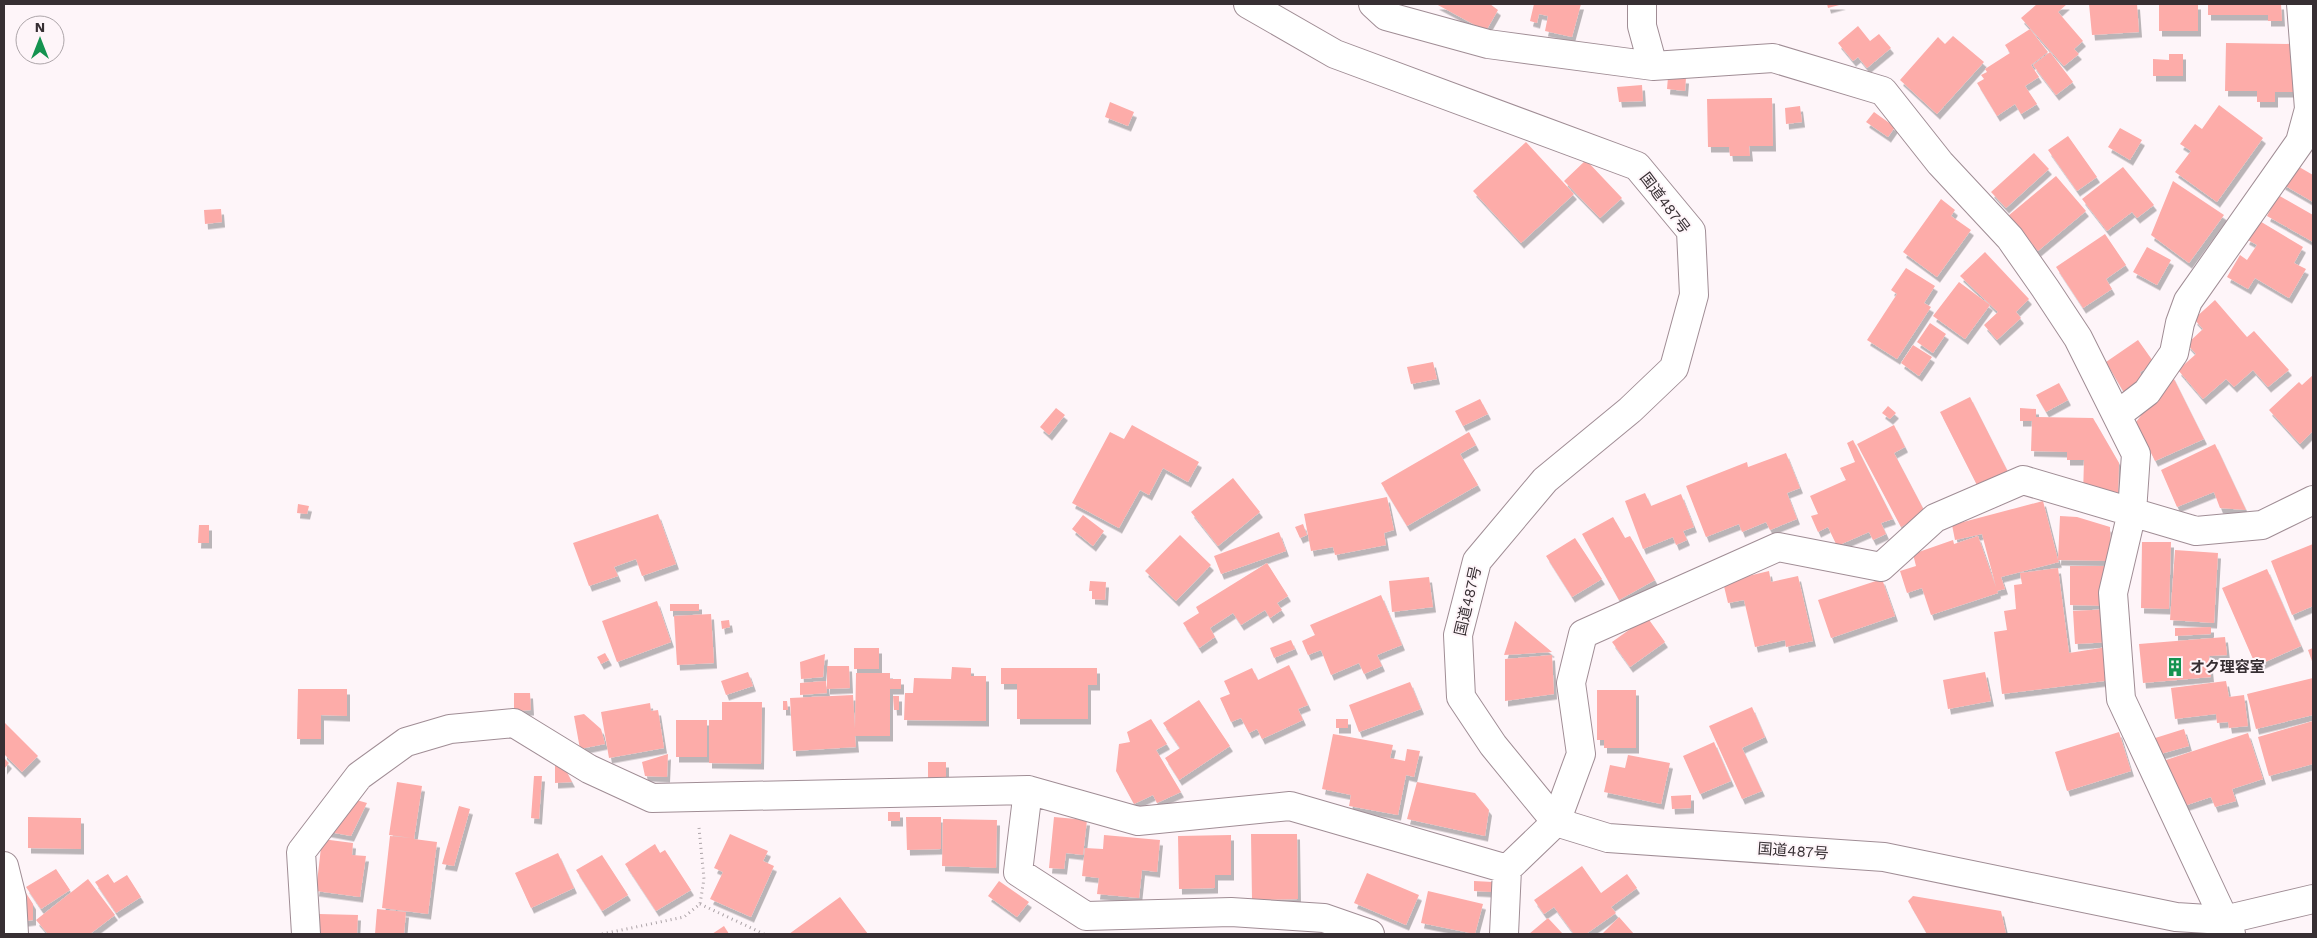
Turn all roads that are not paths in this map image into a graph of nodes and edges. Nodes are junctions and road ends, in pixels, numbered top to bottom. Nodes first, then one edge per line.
1 (1248, 4) edge
2 (1373, 4) edge
3 (1642, 4) edge
4 (2301, 4) edge
5 (1653, 66) junction
6 (2311, 109) edge
7 (2117, 415) junction
8 (2313, 500) edge
9 (2132, 512) junction
10 (1028, 790) junction
11 (1556, 822) junction
12 (4, 866) edge
13 (1507, 869) junction
14 (2313, 899) edge
15 (2227, 927) edge
16 (14, 934) edge
17 (306, 934) edge
18 (1370, 934) edge
19 (1504, 934) edge

1 - 11 main road, 国道487号
2 - 5 main road
3 - 5 main road
4 - 6 main road
5 - 7 main road
6 - 7 main road
7 - 9 main road
8 - 9 main road
9 - 11 main road
9 - 15 main road
10 - 13 main road
10 - 17 main road
10 - 18 main road
11 - 13 main road
11 - 15 main road, 国道487号
12 - 16 main road
13 - 19 main road
14 - 15 main road, 国道487号

